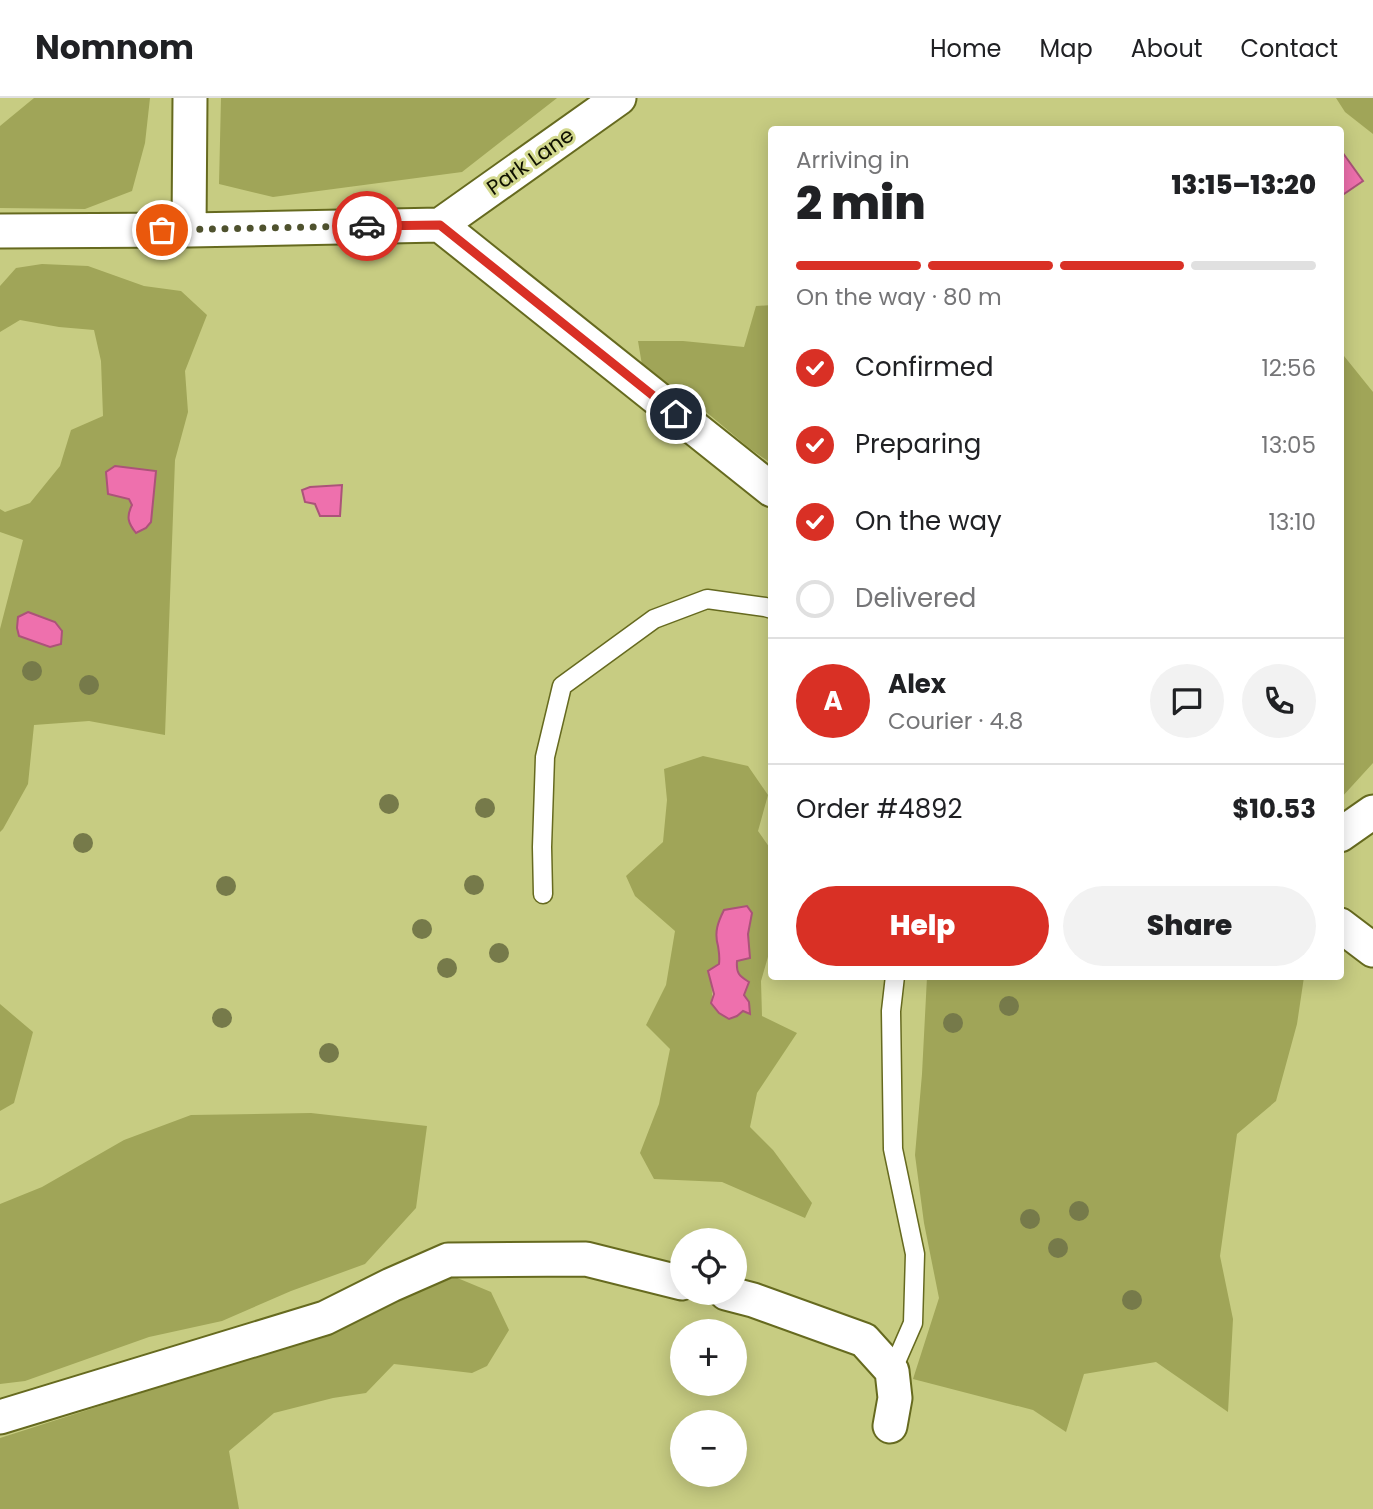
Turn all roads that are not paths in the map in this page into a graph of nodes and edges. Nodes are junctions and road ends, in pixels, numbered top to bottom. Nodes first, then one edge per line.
1 (190, 98) edge
2 (619, 98) edge
3 (440, 225) junction
4 (189, 230) junction
5 (0, 231) edge
6 (768, 488) edge
7 (768, 605) edge
8 (1373, 812) edge
9 (1344, 832) edge
10 (543, 894) dead end
11 (1344, 928) edge
12 (1373, 950) edge
13 (895, 980) edge
14 (670, 1280) edge
15 (747, 1298) edge
16 (892, 1371) junction
17 (0, 1417) edge
18 (890, 1426) dead end

1 - 4 street
2 - 3 street, Park Lane
3 - 4 street
3 - 6 street
4 - 5 street
7 - 10 lane
8 - 9 street
11 - 12 street
13 - 16 lane
14 - 17 street
15 - 16 street
16 - 18 street

